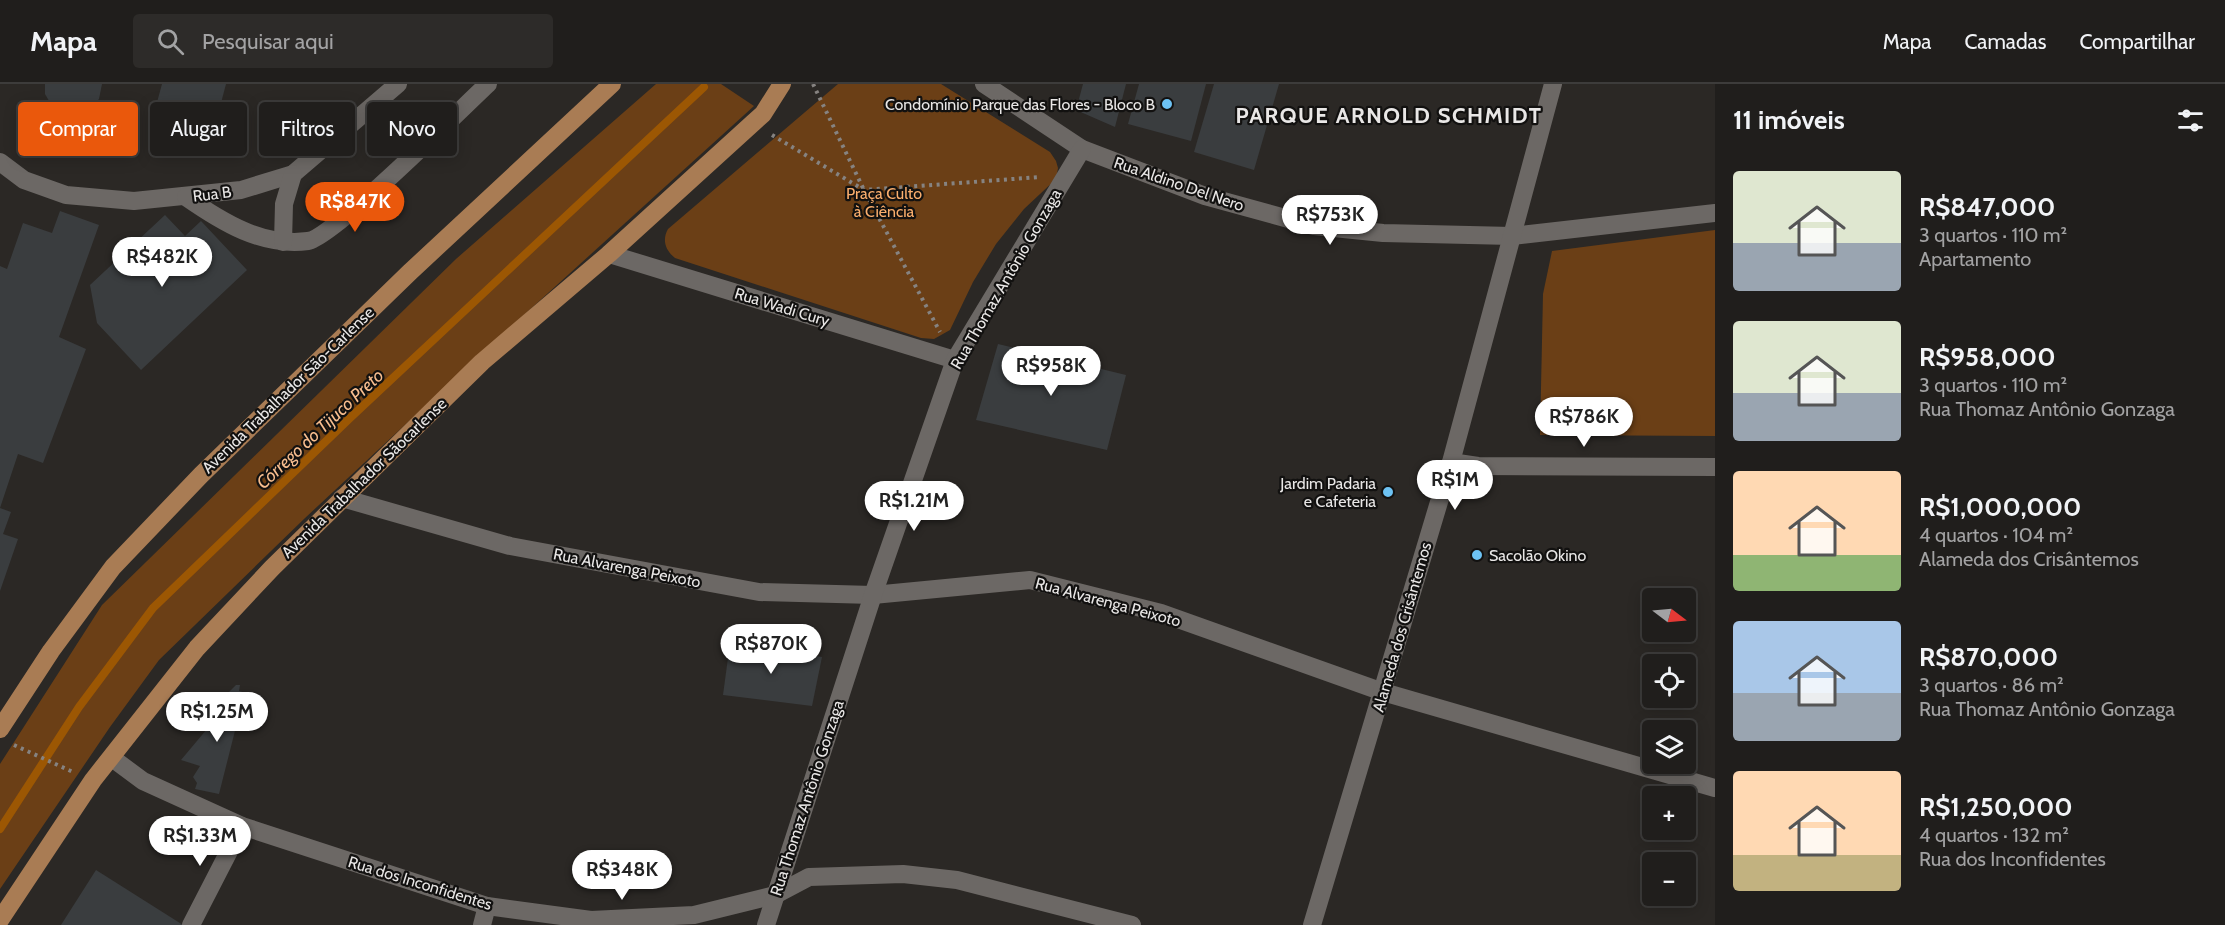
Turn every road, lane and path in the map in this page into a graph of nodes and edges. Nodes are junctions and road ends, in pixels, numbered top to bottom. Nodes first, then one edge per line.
1 (398, 84) edge
2 (488, 84) edge
3 (612, 84) edge
4 (782, 84) edge
5 (813, 84) edge
6 (984, 84) edge
7 (1553, 84) edge
8 (753, 123) junction
9 (1082, 148) junction
10 (0, 163) edge
11 (293, 174) junction
12 (1067, 174) junction
13 (864, 190) junction
14 (186, 197) junction
15 (1715, 213) edge
16 (1512, 236) junction
17 (283, 242) junction
18 (609, 254) junction
19 (955, 360) junction
20 (1451, 462) junction
21 (1715, 467) edge
22 (342, 498) junction
23 (873, 595) junction
24 (1383, 692) junction
25 (5, 736) edge
26 (112, 758) junction
27 (93, 780) junction
28 (1715, 788) edge
29 (242, 826) junction
30 (775, 895) junction
31 (487, 906) junction
32 (0, 920) edge
33 (190, 925) edge
34 (482, 925) edge
35 (766, 925) edge
36 (1132, 925) edge
37 (1312, 925) edge

1 - 11 street, Rua B
2 - 17 street
3 - 25 main road, Avenida Trabalhador São-Carlense
4 - 8 main road, Avenida Trabalhador Sãocarlense
5 - 13 path
6 - 9 street, Rua Aldino Del Nero
7 - 16 street, Alameda dos Crisântemos
8 - 13 path
8 - 18 main road, Avenida Trabalhador Sãocarlense
9 - 12 street, Rua Thomaz Antônio Gonzaga
9 - 16 street, Rua Aldino Del Nero
10 - 14 street, Rua B
11 - 14 street, Rua B
11 - 17 street
12 - 13 path
12 - 19 street, Rua Thomaz Antônio Gonzaga
13 - 19 path
14 - 17 street
15 - 16 street, Rua Aldino Del Nero
16 - 20 street, Alameda dos Crisântemos
18 - 19 street, Rua Wadi Cury
18 - 22 main road, Avenida Trabalhador Sãocarlense
19 - 23 street, Rua Thomaz Antônio Gonzaga
20 - 21 street
20 - 24 street, Alameda dos Crisântemos
22 - 23 street, Rua Alvarenga Peixoto
22 - 26 main road, Avenida Trabalhador Sãocarlense
23 - 24 street, Rua Alvarenga Peixoto
23 - 30 street, Rua Thomaz Antônio Gonzaga
24 - 28 street, Rua Alvarenga Peixoto
24 - 37 street, Alameda dos Crisântemos
25 - 27 path
26 - 27 main road, Avenida Trabalhador Sãocarlense
26 - 29 street, Rua dos Inconfidentes
27 - 32 main road, Avenida Trabalhador Sãocarlense
29 - 31 street, Rua dos Inconfidentes
29 - 33 street
30 - 31 street, Rua dos Inconfidentes
30 - 35 street, Rua Thomaz Antônio Gonzaga
30 - 36 street, Rua dos Inconfidentes
31 - 34 street

